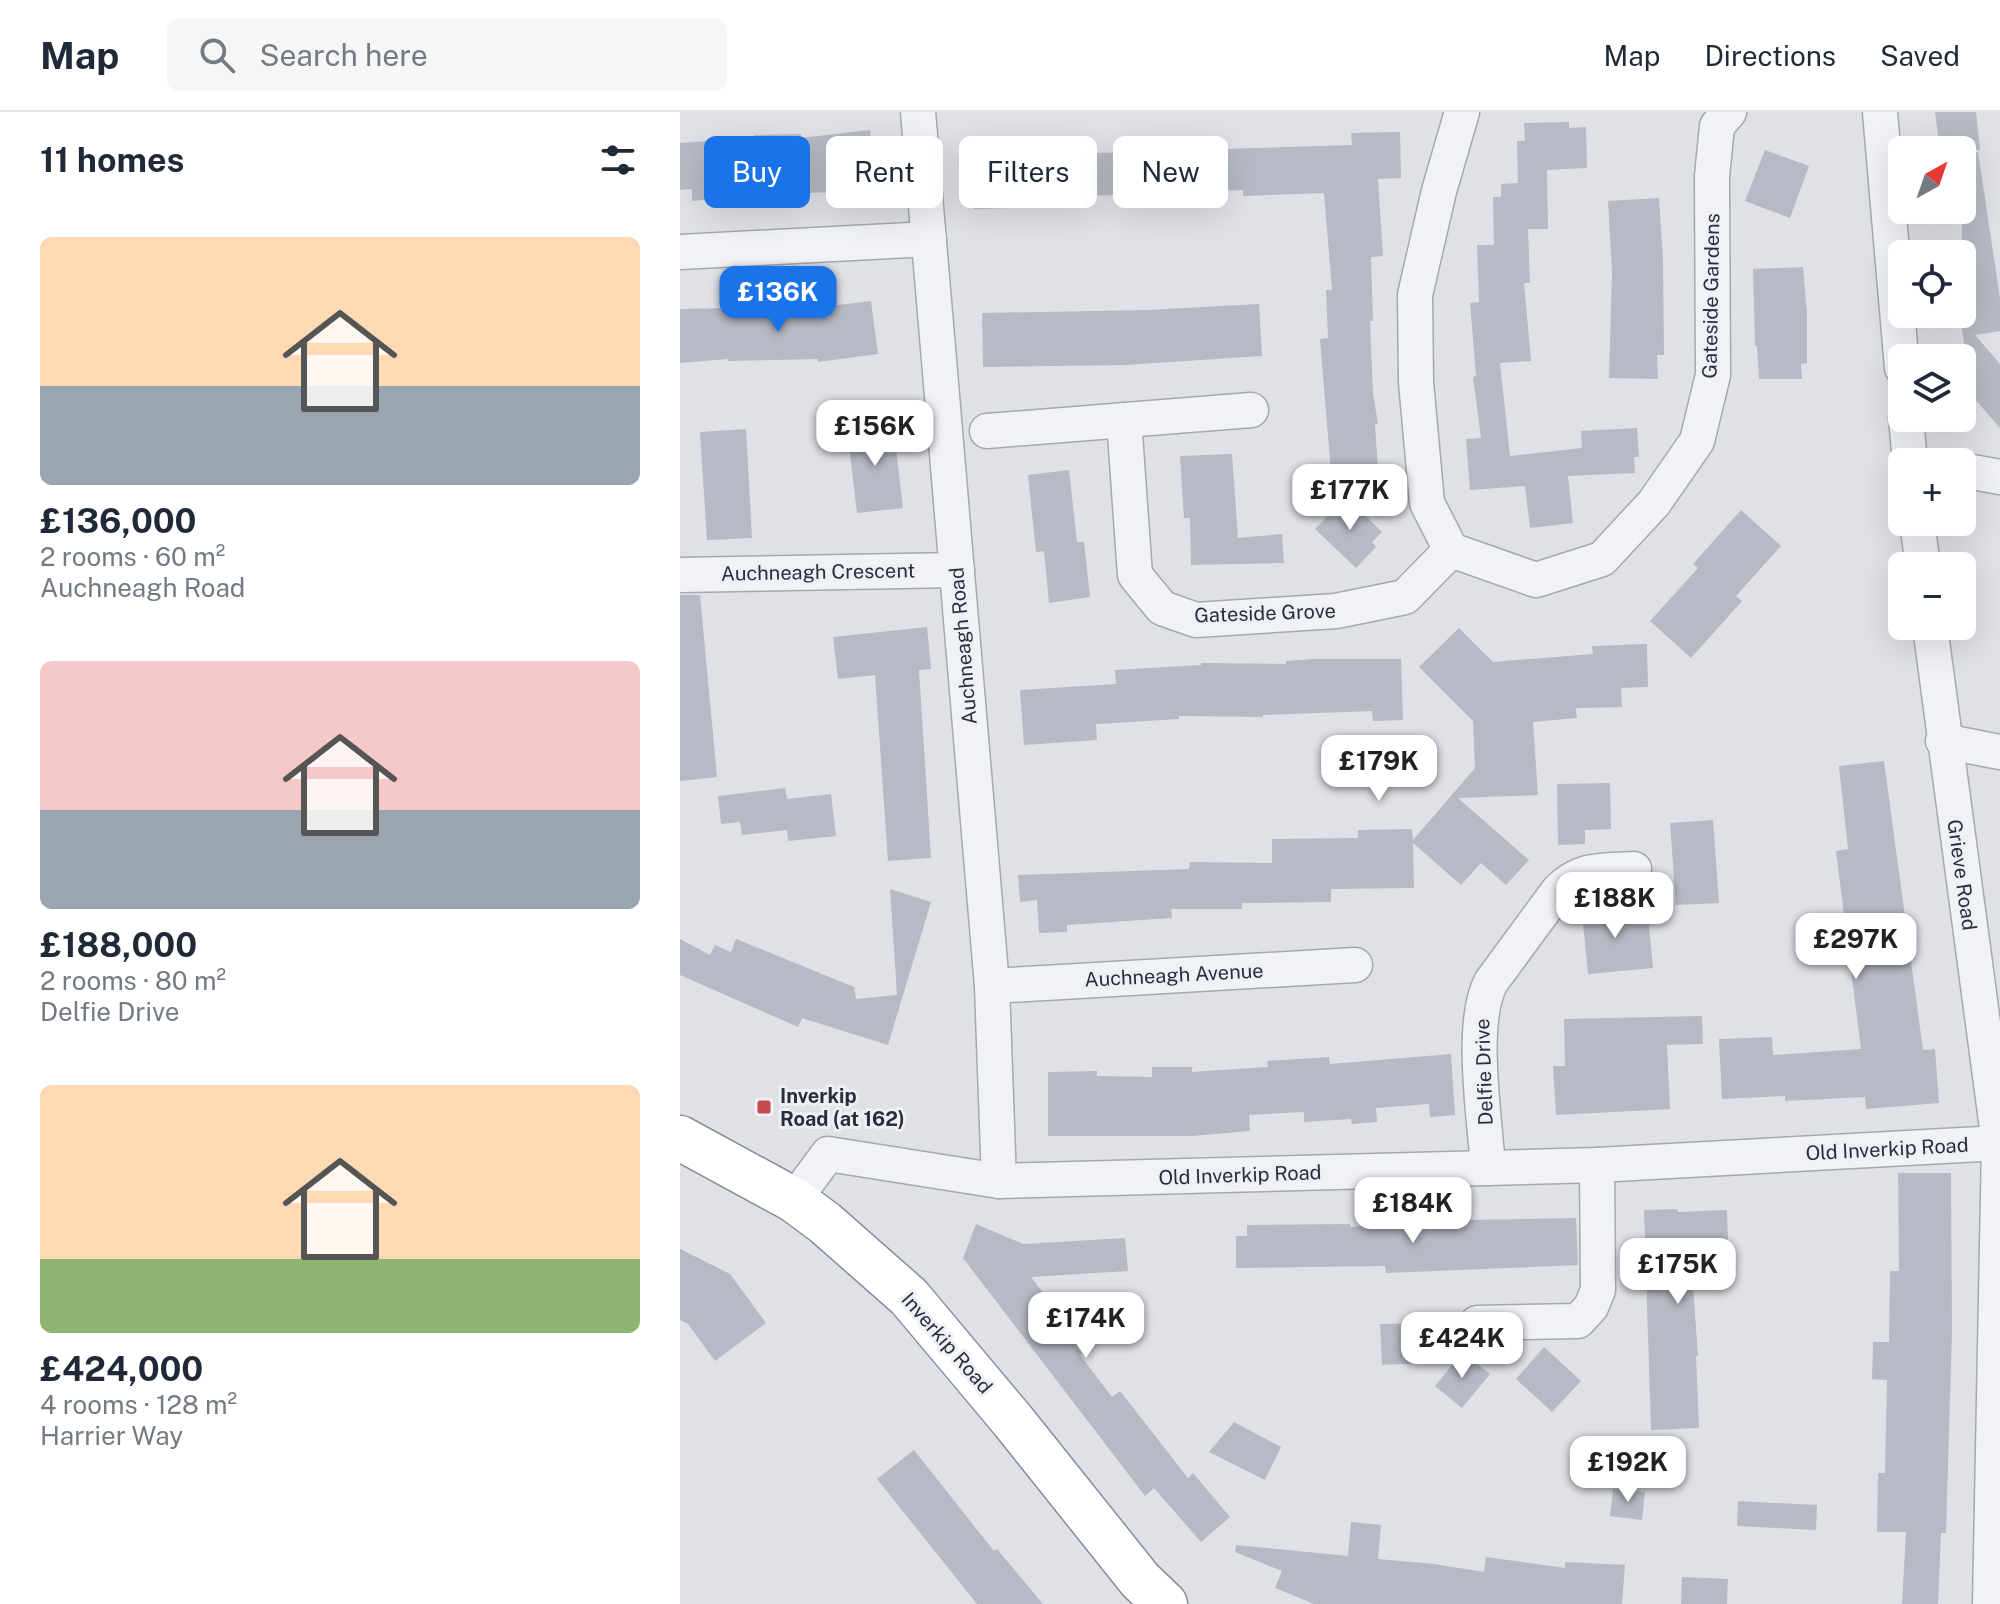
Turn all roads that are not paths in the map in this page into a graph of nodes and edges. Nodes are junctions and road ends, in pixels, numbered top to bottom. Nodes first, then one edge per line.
1 (918, 112) edge
2 (1462, 112) edge
3 (1729, 112) edge
4 (1880, 112) edge
5 (929, 239) junction
6 (680, 252) edge
7 (1900, 344) edge
8 (1251, 410) dead end
9 (1124, 420) junction
10 (987, 431) dead end
11 (1976, 473) edge
12 (2000, 477) edge
13 (1451, 550) junction
14 (957, 570) junction
15 (680, 575) edge
16 (1932, 640) edge
17 (1943, 741) junction
18 (2000, 752) edge
19 (1634, 869) dead end
20 (1355, 965) dead end
21 (992, 986) junction
22 (1999, 1130) edge
23 (680, 1138) edge
24 (1597, 1165) junction
25 (1488, 1168) junction
26 (999, 1181) junction
27 (794, 1200) junction
28 (1477, 1323) dead end
29 (1165, 1604) edge
30 (1990, 1604) edge

1 - 5 street, Auchneagh Road
2 - 13 street
3 - 13 street, Gateside Gardens
4 - 7 street
5 - 6 street
5 - 14 street, Auchneagh Road
8 - 9 street
9 - 10 street
9 - 13 street, Gateside Grove
11 - 12 street
14 - 15 street, Auchneagh Crescent
14 - 21 street, Auchneagh Road
16 - 17 street, Grieve Road
17 - 18 street
17 - 22 street, Grieve Road
19 - 25 street, Delfie Drive
20 - 21 street, Auchneagh Avenue
21 - 26 street, Auchneagh Road
22 - 24 street, Old Inverkip Road
22 - 30 street, Grieve Road
23 - 27 highway, Inverkip Road
24 - 25 street, Old Inverkip Road
24 - 28 street
25 - 26 street, Old Inverkip Road
26 - 27 street, Old Inverkip Road
27 - 29 highway, Inverkip Road

